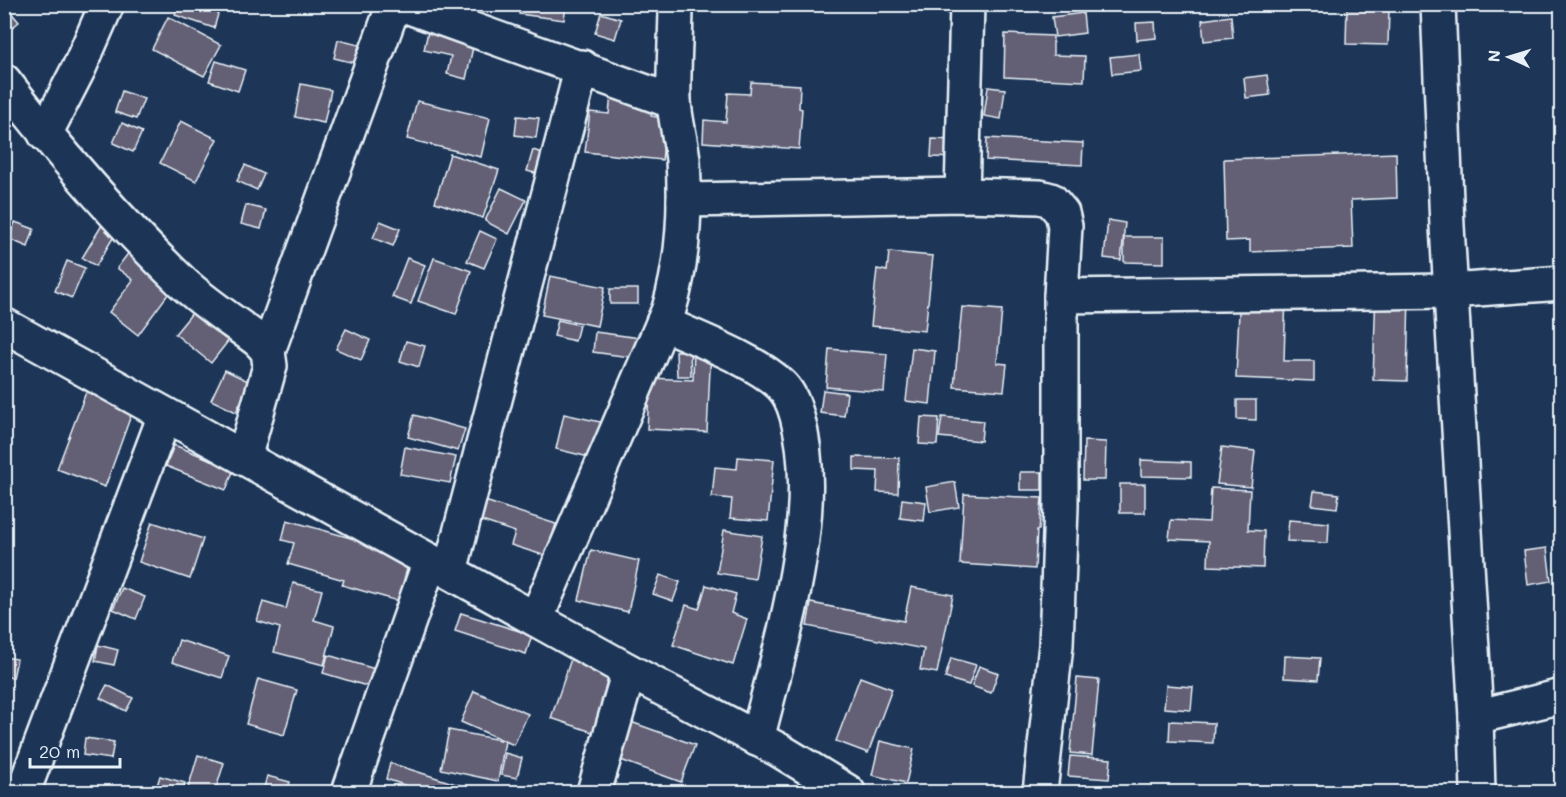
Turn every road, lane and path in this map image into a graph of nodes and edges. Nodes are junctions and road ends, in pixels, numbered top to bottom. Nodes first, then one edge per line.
1 (107, 4) edge
2 (676, 4) edge
3 (967, 4) edge
4 (1438, 4) edge
5 (408, 6) edge
6 (582, 68) junction
7 (4, 81) edge
8 (674, 102) junction
9 (45, 134) junction
10 (962, 195) junction
11 (684, 200) junction
12 (1562, 283) edge
13 (1450, 291) junction
14 (1061, 296) junction
15 (663, 323) junction
16 (4, 325) edge
17 (268, 351) junction
18 (165, 415) junction
19 (243, 458) junction
20 (440, 566) junction
21 (536, 619) junction
22 (628, 671) junction
23 (1562, 696) edge
24 (1476, 717) junction
25 (757, 739) junction
26 (23, 792) edge
27 (349, 792) edge
28 (594, 792) edge
29 (849, 792) edge
30 (1040, 792) edge
31 (1478, 792) edge

1 - 9 street
2 - 8 street
3 - 10 street
4 - 13 street
5 - 6 street
5 - 17 street
6 - 8 street
6 - 20 street
7 - 9 street
8 - 11 street
9 - 17 street
10 - 11 street
10 - 14 street
11 - 15 street
12 - 13 street
13 - 14 street
13 - 24 street
14 - 30 street
15 - 21 street
15 - 25 street
16 - 18 street
17 - 19 street
18 - 19 street
18 - 26 street
19 - 20 street
20 - 21 street
20 - 27 street
21 - 22 street
22 - 25 street
22 - 28 street
23 - 24 street
24 - 31 street
25 - 29 street

